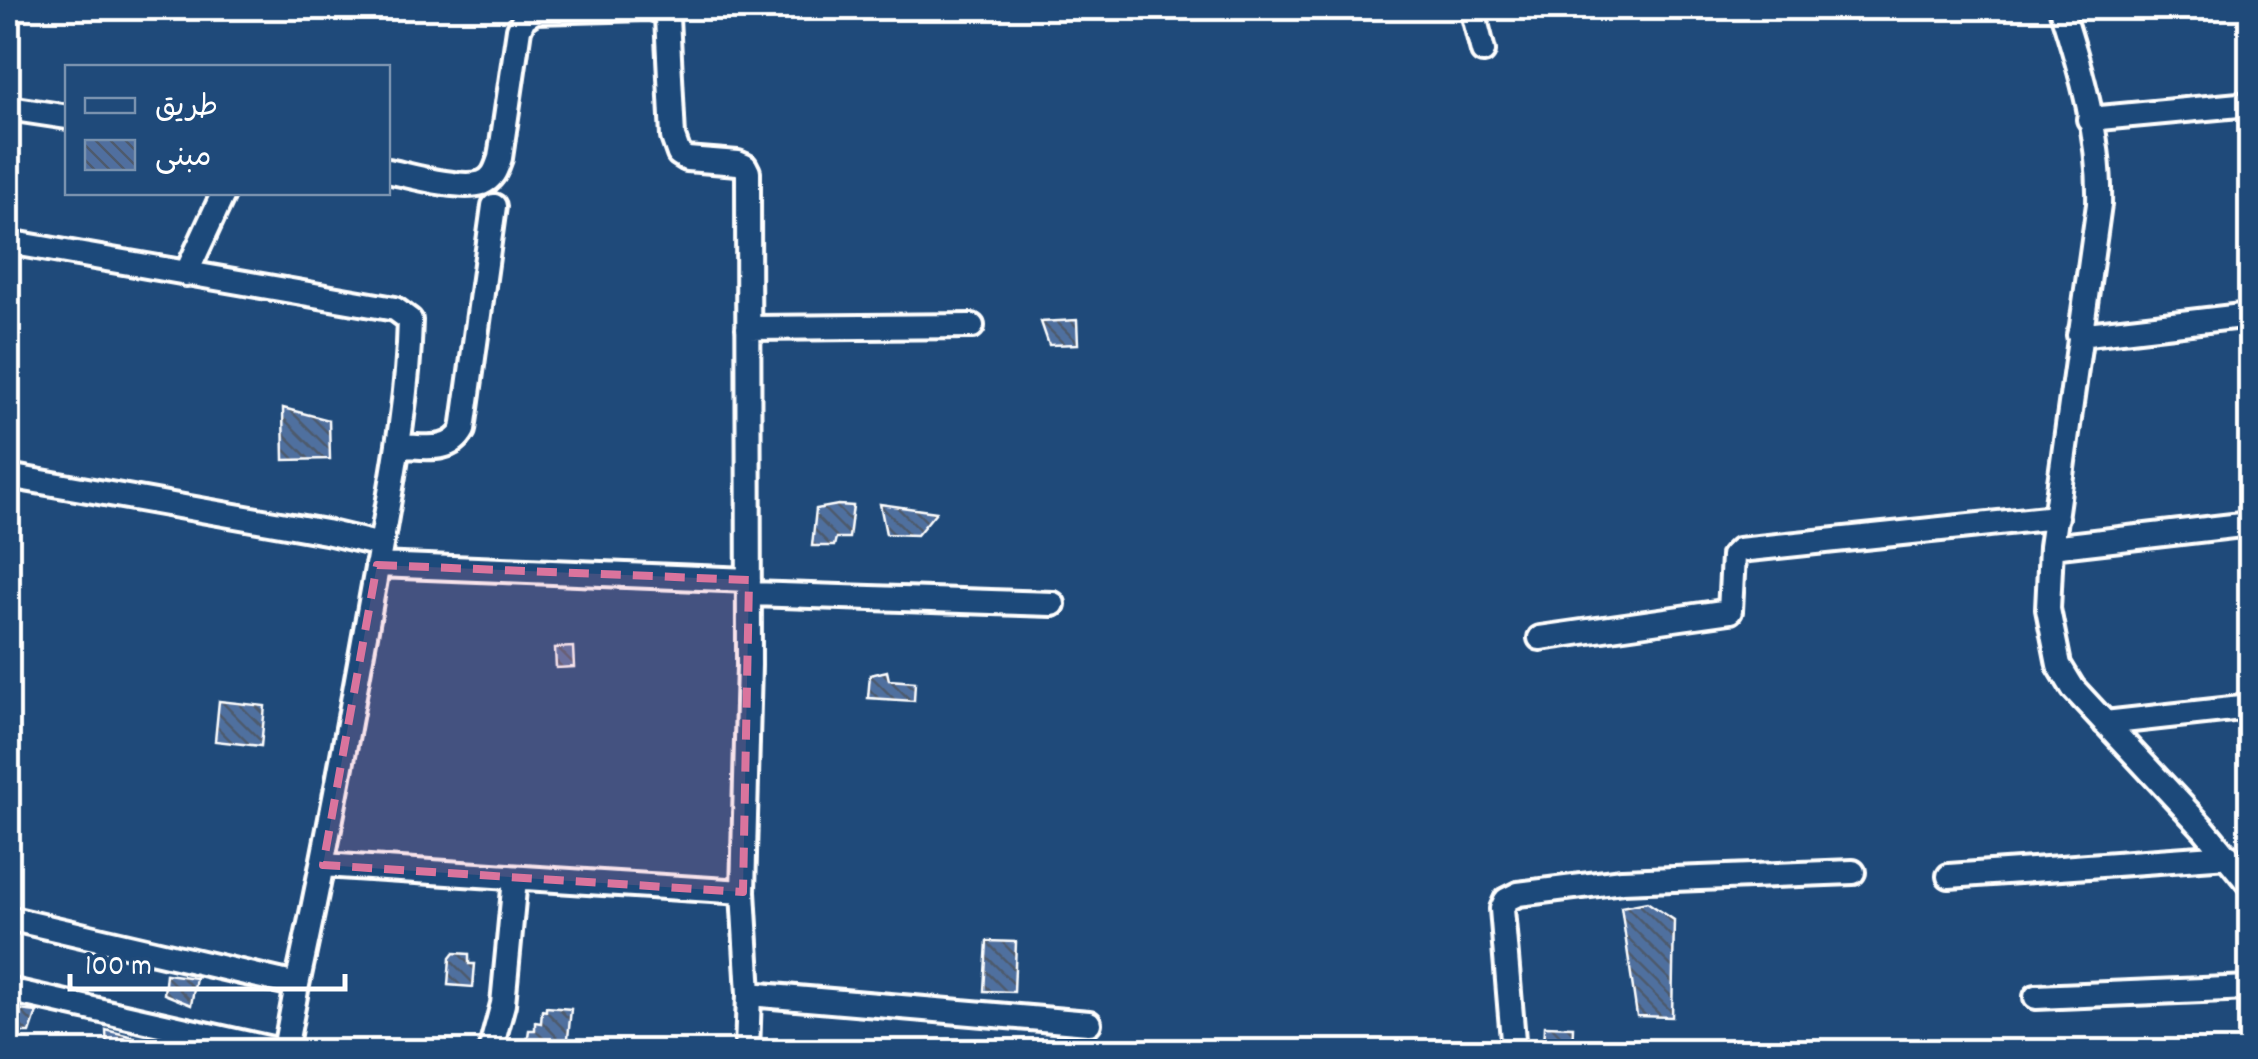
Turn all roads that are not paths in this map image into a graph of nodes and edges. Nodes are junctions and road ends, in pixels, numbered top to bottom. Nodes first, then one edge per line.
1 (1472, 8) edge
2 (2061, 8) edge
3 (1483, 51) dead end
4 (2250, 104) edge
5 (8, 108) edge
6 (65, 117) edge
7 (2089, 119) junction
8 (390, 171) edge
9 (223, 195) edge
10 (494, 206) dead end
11 (8, 242) edge
12 (186, 274) junction
13 (2250, 315) edge
14 (972, 326) dead end
15 (748, 328) junction
16 (2079, 335) junction
17 (399, 446) junction
18 (8, 476) edge
19 (2056, 518) junction
20 (2250, 524) edge
21 (2051, 547) junction
22 (379, 555) junction
23 (749, 587) junction
24 (1053, 604) dead end
25 (1540, 638) dead end
26 (2250, 707) edge
27 (2105, 723) junction
28 (2228, 856) junction
29 (323, 865) junction
30 (1853, 872) dead end
31 (1949, 876) dead end
32 (515, 879) junction
33 (2250, 885) edge
34 (744, 892) junction
35 (8, 918) edge
36 (298, 986) junction
37 (2250, 988) edge
38 (8, 990) edge
39 (749, 994) junction
40 (2036, 997) dead end
41 (1089, 1023) dead end
42 (285, 1051) edge
43 (490, 1052) edge
44 (747, 1052) edge
45 (1514, 1052) edge

1 - 3 street
2 - 7 street
4 - 7 street
5 - 6 street
7 - 16 street
8 - 15 street
9 - 12 street
10 - 17 street
11 - 12 street
12 - 17 street
13 - 16 street
14 - 15 street
15 - 23 street
16 - 19 street
17 - 22 street
18 - 22 street
19 - 21 street
19 - 25 street
20 - 21 street
21 - 27 street
22 - 23 street
22 - 29 street
23 - 24 street
23 - 34 street
26 - 27 street
27 - 28 street
28 - 31 street
28 - 33 street
29 - 32 street
29 - 36 street
30 - 45 street
32 - 34 street
32 - 43 street
34 - 39 street
35 - 36 street
36 - 42 street
37 - 40 street
38 - 42 street
39 - 41 street
39 - 44 street

